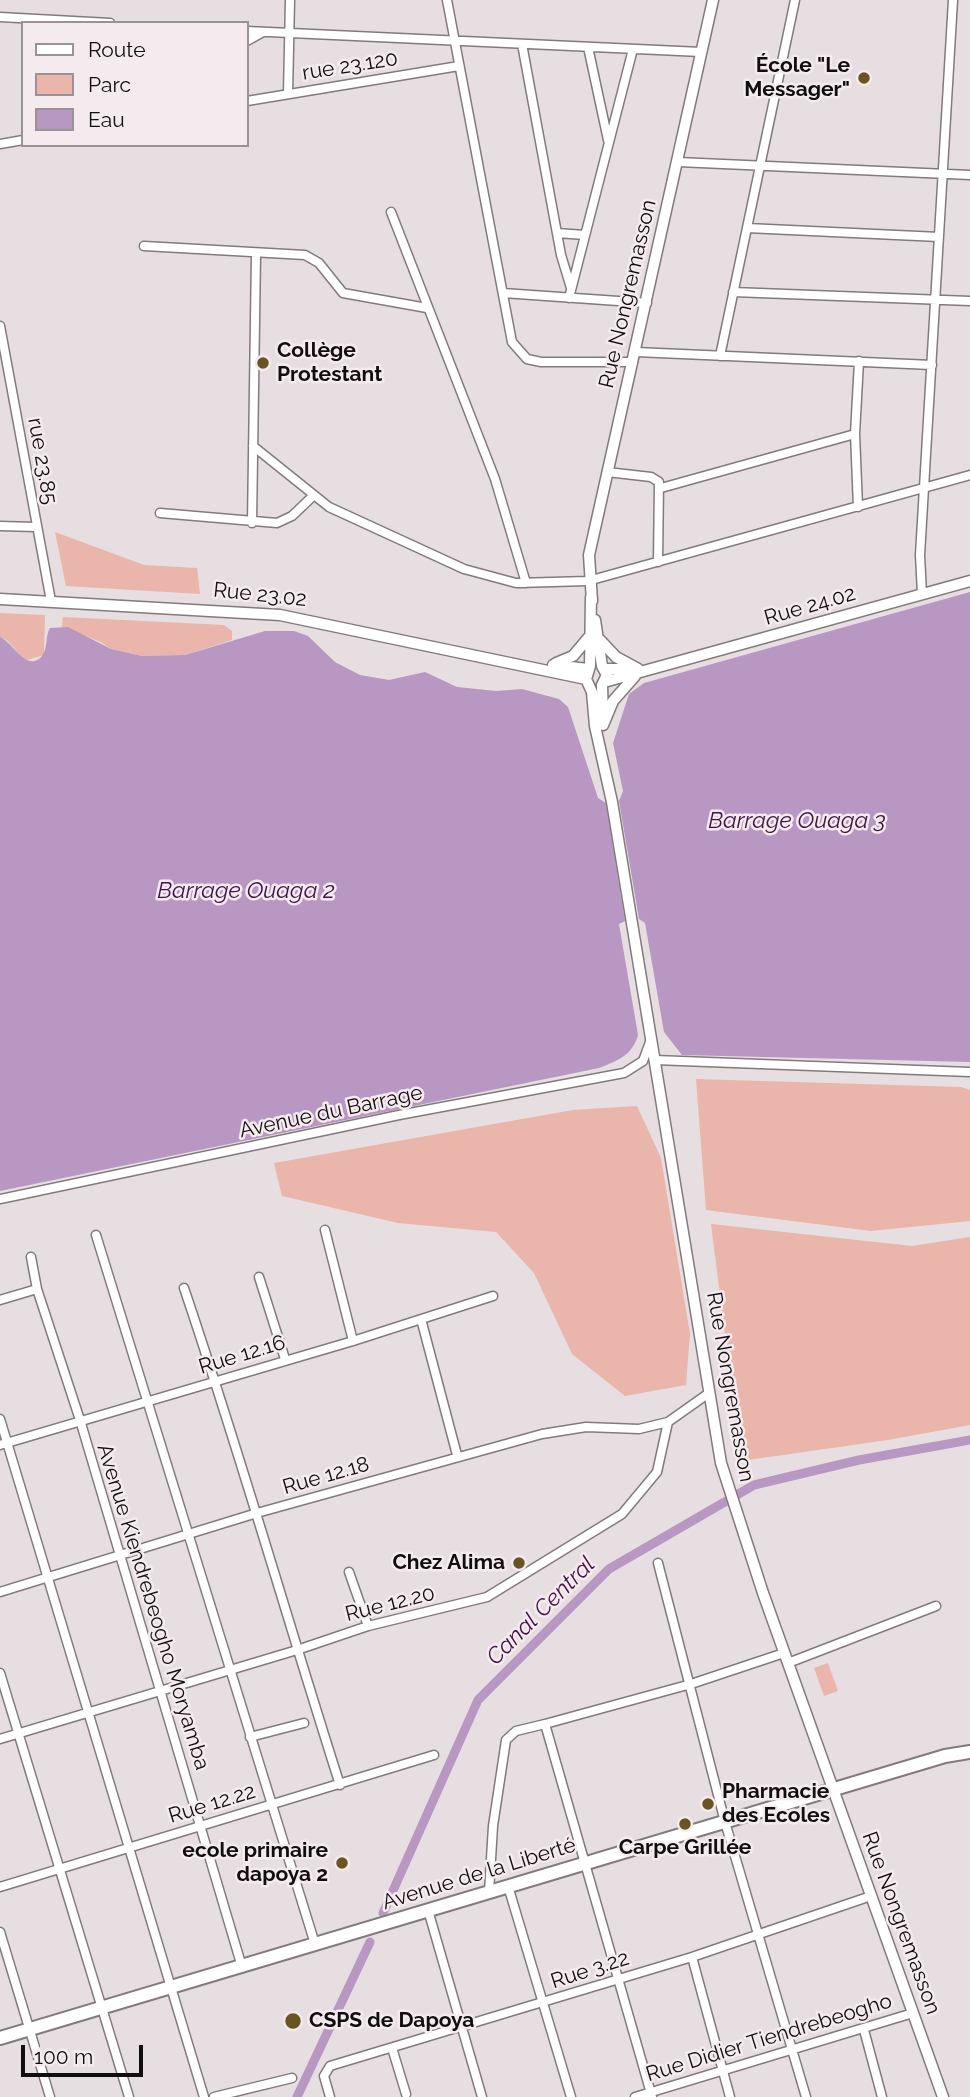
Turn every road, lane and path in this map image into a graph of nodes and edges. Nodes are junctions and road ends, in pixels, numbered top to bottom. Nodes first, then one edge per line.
1 (290, 0) edge
2 (446, 0) edge
3 (713, 0) edge
4 (795, 0) edge
5 (953, 0) edge
6 (0, 17) edge
7 (43, 21) edge
8 (248, 32) edge
9 (263, 32) junction
10 (288, 33) junction
11 (248, 40) edge
12 (454, 41) junction
13 (522, 44) junction
14 (588, 47) junction
15 (633, 49) junction
16 (701, 52) junction
17 (459, 66) junction
18 (288, 94) junction
19 (248, 101) edge
20 (21, 140) edge
21 (609, 143) junction
22 (0, 144) edge
23 (678, 162) junction
24 (760, 166) junction
25 (943, 174) junction
26 (970, 175) edge
27 (391, 212) dead end
28 (747, 228) junction
29 (557, 233) junction
30 (585, 235) junction
31 (939, 237) junction
32 (144, 246) dead end
33 (256, 254) junction
34 (571, 288) junction
35 (733, 292) junction
36 (503, 293) junction
37 (569, 298) junction
38 (935, 299) junction
39 (970, 301) edge
40 (647, 303) junction
41 (426, 308) junction
42 (0, 331) edge
43 (720, 356) junction
44 (635, 357) junction
45 (859, 361) junction
46 (932, 365) junction
47 (855, 434) junction
48 (253, 446) junction
49 (607, 472) junction
50 (970, 475) edge
51 (661, 488) junction
52 (925, 488) junction
53 (313, 496) junction
54 (858, 507) junction
55 (160, 513) dead end
56 (252, 523) junction
57 (0, 526) edge
58 (36, 527) junction
59 (658, 562) junction
60 (588, 581) junction
61 (970, 581) edge
62 (526, 583) junction
63 (922, 594) junction
64 (0, 599) edge
65 (51, 601) junction
66 (593, 636) junction
67 (511, 661) junction
68 (543, 664) junction
69 (604, 668) junction
70 (638, 671) junction
71 (588, 674) junction
72 (603, 683) junction
73 (603, 725) junction
74 (600, 739) junction
75 (651, 1038) junction
76 (655, 1060) junction
77 (970, 1072) edge
78 (0, 1199) edge
79 (325, 1230) dead end
80 (96, 1235) dead end
81 (32, 1257) dead end
82 (259, 1277) dead end
83 (184, 1288) dead end
84 (37, 1289) junction
85 (493, 1296) dead end
86 (0, 1300) edge
87 (421, 1319) junction
88 (353, 1341) junction
89 (285, 1359) junction
90 (216, 1380) junction
91 (709, 1393) junction
92 (150, 1401) junction
93 (0, 1419) edge
94 (79, 1420) junction
95 (668, 1422) junction
96 (4, 1444) edge
97 (457, 1455) junction
98 (257, 1513) junction
99 (189, 1536) junction
100 (117, 1555) junction
101 (658, 1563) dead end
102 (349, 1572) dead end
103 (47, 1578) junction
104 (0, 1592) edge
105 (936, 1606) dead end
106 (368, 1626) junction
107 (297, 1650) junction
108 (786, 1658) junction
109 (230, 1670) junction
110 (0, 1673) edge
111 (691, 1684) junction
112 (160, 1692) junction
113 (88, 1713) junction
114 (304, 1723) dead end
115 (545, 1724) junction
116 (17, 1734) junction
117 (250, 1737) junction
118 (0, 1739) edge
119 (970, 1750) edge
120 (434, 1755) dead end
121 (340, 1785) junction
122 (833, 1789) junction
123 (271, 1805) junction
124 (725, 1822) junction
125 (201, 1826) junction
126 (130, 1847) junction
127 (585, 1863) junction
128 (59, 1869) junction
129 (508, 1886) junction
130 (0, 1887) edge
131 (489, 1892) junction
132 (871, 1896) junction
133 (428, 1910) junction
134 (0, 1932) edge
135 (760, 1935) junction
136 (315, 1944) junction
137 (692, 1956) junction
138 (242, 1967) junction
139 (618, 1979) junction
140 (172, 1987) junction
141 (544, 2003) junction
142 (102, 2008) junction
143 (913, 2013) junction
144 (462, 2027) junction
145 (30, 2029) junction
146 (864, 2030) junction
147 (0, 2038) edge
148 (392, 2048) junction
149 (792, 2052) junction
150 (723, 2070) junction
151 (292, 2078) dead end
152 (406, 2094) dead end
153 (651, 2095) edge
154 (50, 2097) edge
155 (129, 2097) edge
156 (204, 2097) edge
157 (214, 2097) edge
158 (330, 2097) edge
159 (482, 2097) edge
160 (571, 2097) edge
161 (635, 2097) edge
162 (730, 2097) edge
163 (806, 2097) edge
164 (882, 2097) edge
165 (943, 2097) edge

1 - 10 street
2 - 12 street
3 - 16 street, Rue Nongremasson
4 - 24 street
5 - 25 street
6 - 7 street
8 - 9 street
9 - 10 street
9 - 11 street
10 - 12 street
10 - 18 street
12 - 13 street
12 - 17 street
13 - 14 street
13 - 29 street
14 - 15 street
14 - 21 street
15 - 16 street
15 - 21 street
16 - 23 street, Rue Nongremasson
17 - 18 street, rue 23.120
17 - 36 street
18 - 19 street, rue 23.120
20 - 22 street
21 - 30 street
23 - 24 street
23 - 40 street, Rue Nongremasson
24 - 25 street
24 - 28 street
25 - 26 street
25 - 31 street
27 - 41 street
28 - 31 street
28 - 35 street
29 - 30 street
29 - 34 street
30 - 34 street
31 - 38 street
32 - 33 street
33 - 41 street
33 - 48 street
34 - 37 street
35 - 38 street
35 - 43 street
36 - 37 street
36 - 44 street
37 - 40 street
38 - 39 street
38 - 46 street
40 - 44 street, Rue Nongremasson
41 - 62 street
42 - 58 street, rue 23.85
43 - 44 street
43 - 45 street
44 - 49 street, Rue Nongremasson
45 - 46 street
45 - 47 street
46 - 52 street
47 - 51 street
47 - 54 street
48 - 53 street
48 - 56 street
49 - 51 street
49 - 60 street, Rue Nongremasson
50 - 52 street
51 - 59 street
52 - 54 street
52 - 63 street
53 - 56 street
53 - 62 street
54 - 59 street
55 - 56 street
57 - 58 street
58 - 65 street, rue 23.85
59 - 60 street
60 - 62 street
60 - 66 street, Rue Nongremasson
61 - 63 street, Rue 24.02
63 - 70 street, Rue 24.02
64 - 65 street, Rue 23.02
65 - 67 street, Rue 23.02
66 - 68 street
66 - 69 street, Rue Nongremasson
66 - 70 street
66 - 71 street, Rue Nongremasson
67 - 68 street, Rue 23.02
67 - 71 street, Rue 23.02
68 - 71 street, Rue 23.02
69 - 70 street, Rue 24.02
69 - 71 street, Rue 24.02
69 - 72 street, Rue Nongremasson
70 - 72 street, Rue 24.02
70 - 73 street
71 - 72 street, Rue 24.02
71 - 74 street, Rue Nongremasson
72 - 73 street, Rue Nongremasson
73 - 74 street, Rue Nongremasson
74 - 75 street, Rue Nongremasson
75 - 76 street, Rue Nongremasson
75 - 78 street, Avenue du Barrage
76 - 77 street
76 - 91 street, Rue Nongremasson
79 - 88 street
80 - 92 street
81 - 84 street, Avenue Kiendrebeogho Moryamba
82 - 89 street
83 - 90 street
84 - 86 street
84 - 94 street, Avenue Kiendrebeogho Moryamba
85 - 87 street, Rue 12.16
87 - 88 street, Rue 12.16
87 - 97 street
88 - 89 street, Rue 12.16
89 - 90 street, Rue 12.16
90 - 92 street, Rue 12.16
90 - 98 street
91 - 95 street
91 - 108 street, Rue Nongremasson
92 - 94 street, Rue 12.16
92 - 99 street
93 - 96 street
94 - 96 street, Rue 12.16
94 - 100 street, Avenue Kiendrebeogho Moryamba
95 - 97 street, Rue 12.18
95 - 106 street, Rue 12.20
96 - 103 street
97 - 98 street, Rue 12.18
98 - 99 street, Rue 12.18
98 - 107 street
99 - 100 street, Rue 12.18
99 - 109 street
100 - 103 street, Rue 12.18
100 - 112 street, Avenue Kiendrebeogho Moryamba
101 - 111 street
102 - 106 street
103 - 104 street, Rue 12.18
103 - 113 street
105 - 108 street
106 - 107 street, Rue 12.20
107 - 109 street, Rue 12.20
107 - 121 street
108 - 111 street
108 - 122 street, Rue Nongremasson
109 - 112 street, Rue 12.20
109 - 117 street
110 - 116 street
111 - 115 street
111 - 124 street
112 - 113 street, Rue 12.20
112 - 125 street, Avenue Kiendrebeogho Moryamba
113 - 116 street, Rue 12.20
113 - 126 street
114 - 117 street
115 - 127 street
115 - 131 street
116 - 118 street, Rue 12.20
116 - 128 street
117 - 123 street
119 - 122 main road, Avenue de la Liberté
120 - 121 street, Rue 12.22
121 - 123 street, Rue 12.22
122 - 124 main road, Avenue de la Liberté
122 - 132 street, Rue Nongremasson
123 - 125 street, Rue 12.22
123 - 136 street
124 - 127 main road, Avenue de la Liberté
124 - 135 street
125 - 126 street, Rue 12.22
125 - 138 street, Avenue Kiendrebeogho Moryamba
126 - 128 street, Rue 12.22
126 - 140 street
127 - 129 main road, Avenue de la Liberté
127 - 139 street
128 - 130 street, Rue 12.22
128 - 142 street
129 - 131 main road, Avenue de la Liberté
129 - 141 street
131 - 133 main road, Avenue de la Liberté
132 - 135 street, Rue 3.22
132 - 143 street, Rue Nongremasson
133 - 136 main road, Avenue de la Liberté
133 - 144 street
134 - 145 street
135 - 137 street, Rue 3.22
135 - 149 street
136 - 138 main road, Avenue de la Liberté
137 - 139 street, Rue 3.22
137 - 150 street
138 - 140 main road, Avenue de la Liberté
139 - 141 street, Rue 3.22
139 - 153 street
140 - 142 main road, Avenue de la Liberté
140 - 156 street
141 - 144 street, Rue 3.22
141 - 160 street
142 - 145 main road, Avenue de la Liberté
142 - 155 street
143 - 146 street, Rue Didier Tiendrebeogho
143 - 165 street, Rue Nongremasson
144 - 148 street, Rue 3.22
144 - 159 street
145 - 147 main road, Avenue de la Liberté
145 - 154 street
146 - 149 street, Rue Didier Tiendrebeogho
146 - 164 street
148 - 152 street
148 - 158 street, Rue 3.22
149 - 150 street, Rue Didier Tiendrebeogho
149 - 163 street
150 - 153 street, Rue Didier Tiendrebeogho
150 - 162 street
151 - 157 street
153 - 161 street, Rue Didier Tiendrebeogho

